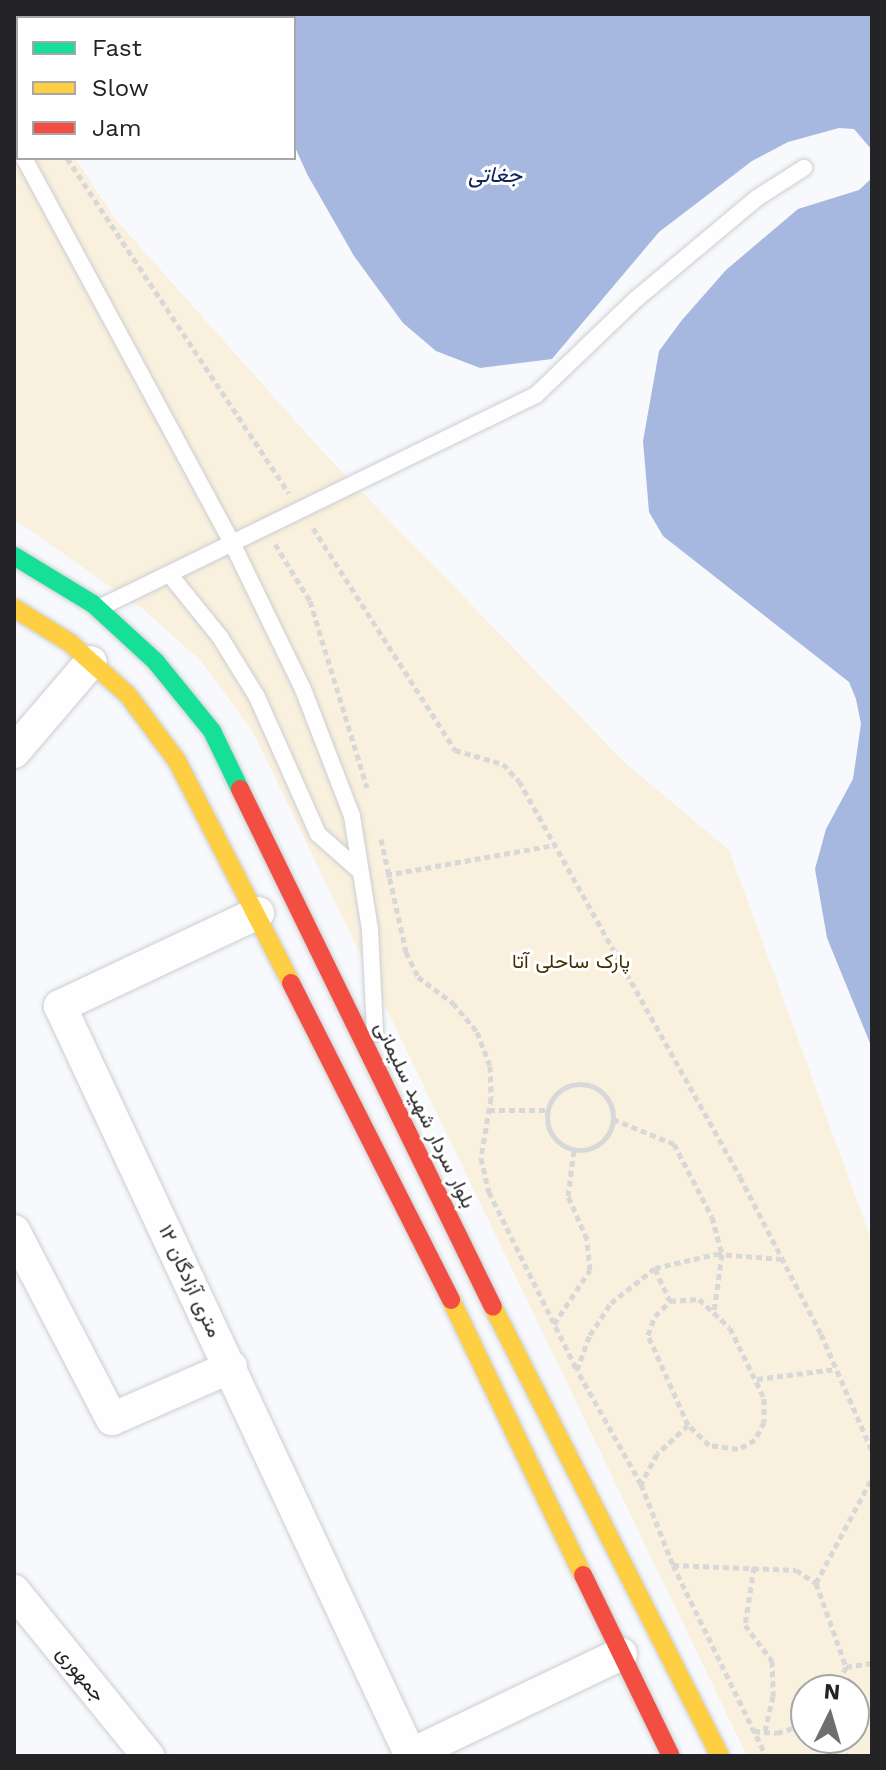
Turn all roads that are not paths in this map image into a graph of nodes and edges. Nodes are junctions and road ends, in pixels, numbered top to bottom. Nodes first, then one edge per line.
1 (25, 160) edge
2 (804, 168) dead end
3 (233, 545) junction
4 (14, 556) edge
5 (170, 575) junction
6 (14, 608) edge
7 (98, 609) junction
8 (91, 662) junction
9 (14, 752) edge
10 (361, 872) junction
11 (258, 913) junction
12 (377, 1067) junction
13 (14, 1231) edge
14 (231, 1367) junction
15 (19, 1607) edge
16 (621, 1654) junction
17 (148, 1756) edge
18 (410, 1756) edge
19 (671, 1756) edge
20 (720, 1756) edge

1 - 3 lane
2 - 3 lane
3 - 5 lane
3 - 10 lane
4 - 7 main road, بلوار سردار شهید سلیمانی
5 - 7 lane
5 - 10 lane
6 - 8 main road
7 - 12 main road, بلوار سردار شهید سلیمانی
8 - 9 street
8 - 11 main road
10 - 12 lane
11 - 14 street, ۱۲ متری آزادگان
11 - 16 main road
12 - 20 main road, بلوار سردار شهید سلیمانی
13 - 14 street
14 - 18 street, ۱۲ متری آزادگان
15 - 17 street, جمهوری
16 - 18 street
16 - 19 main road

